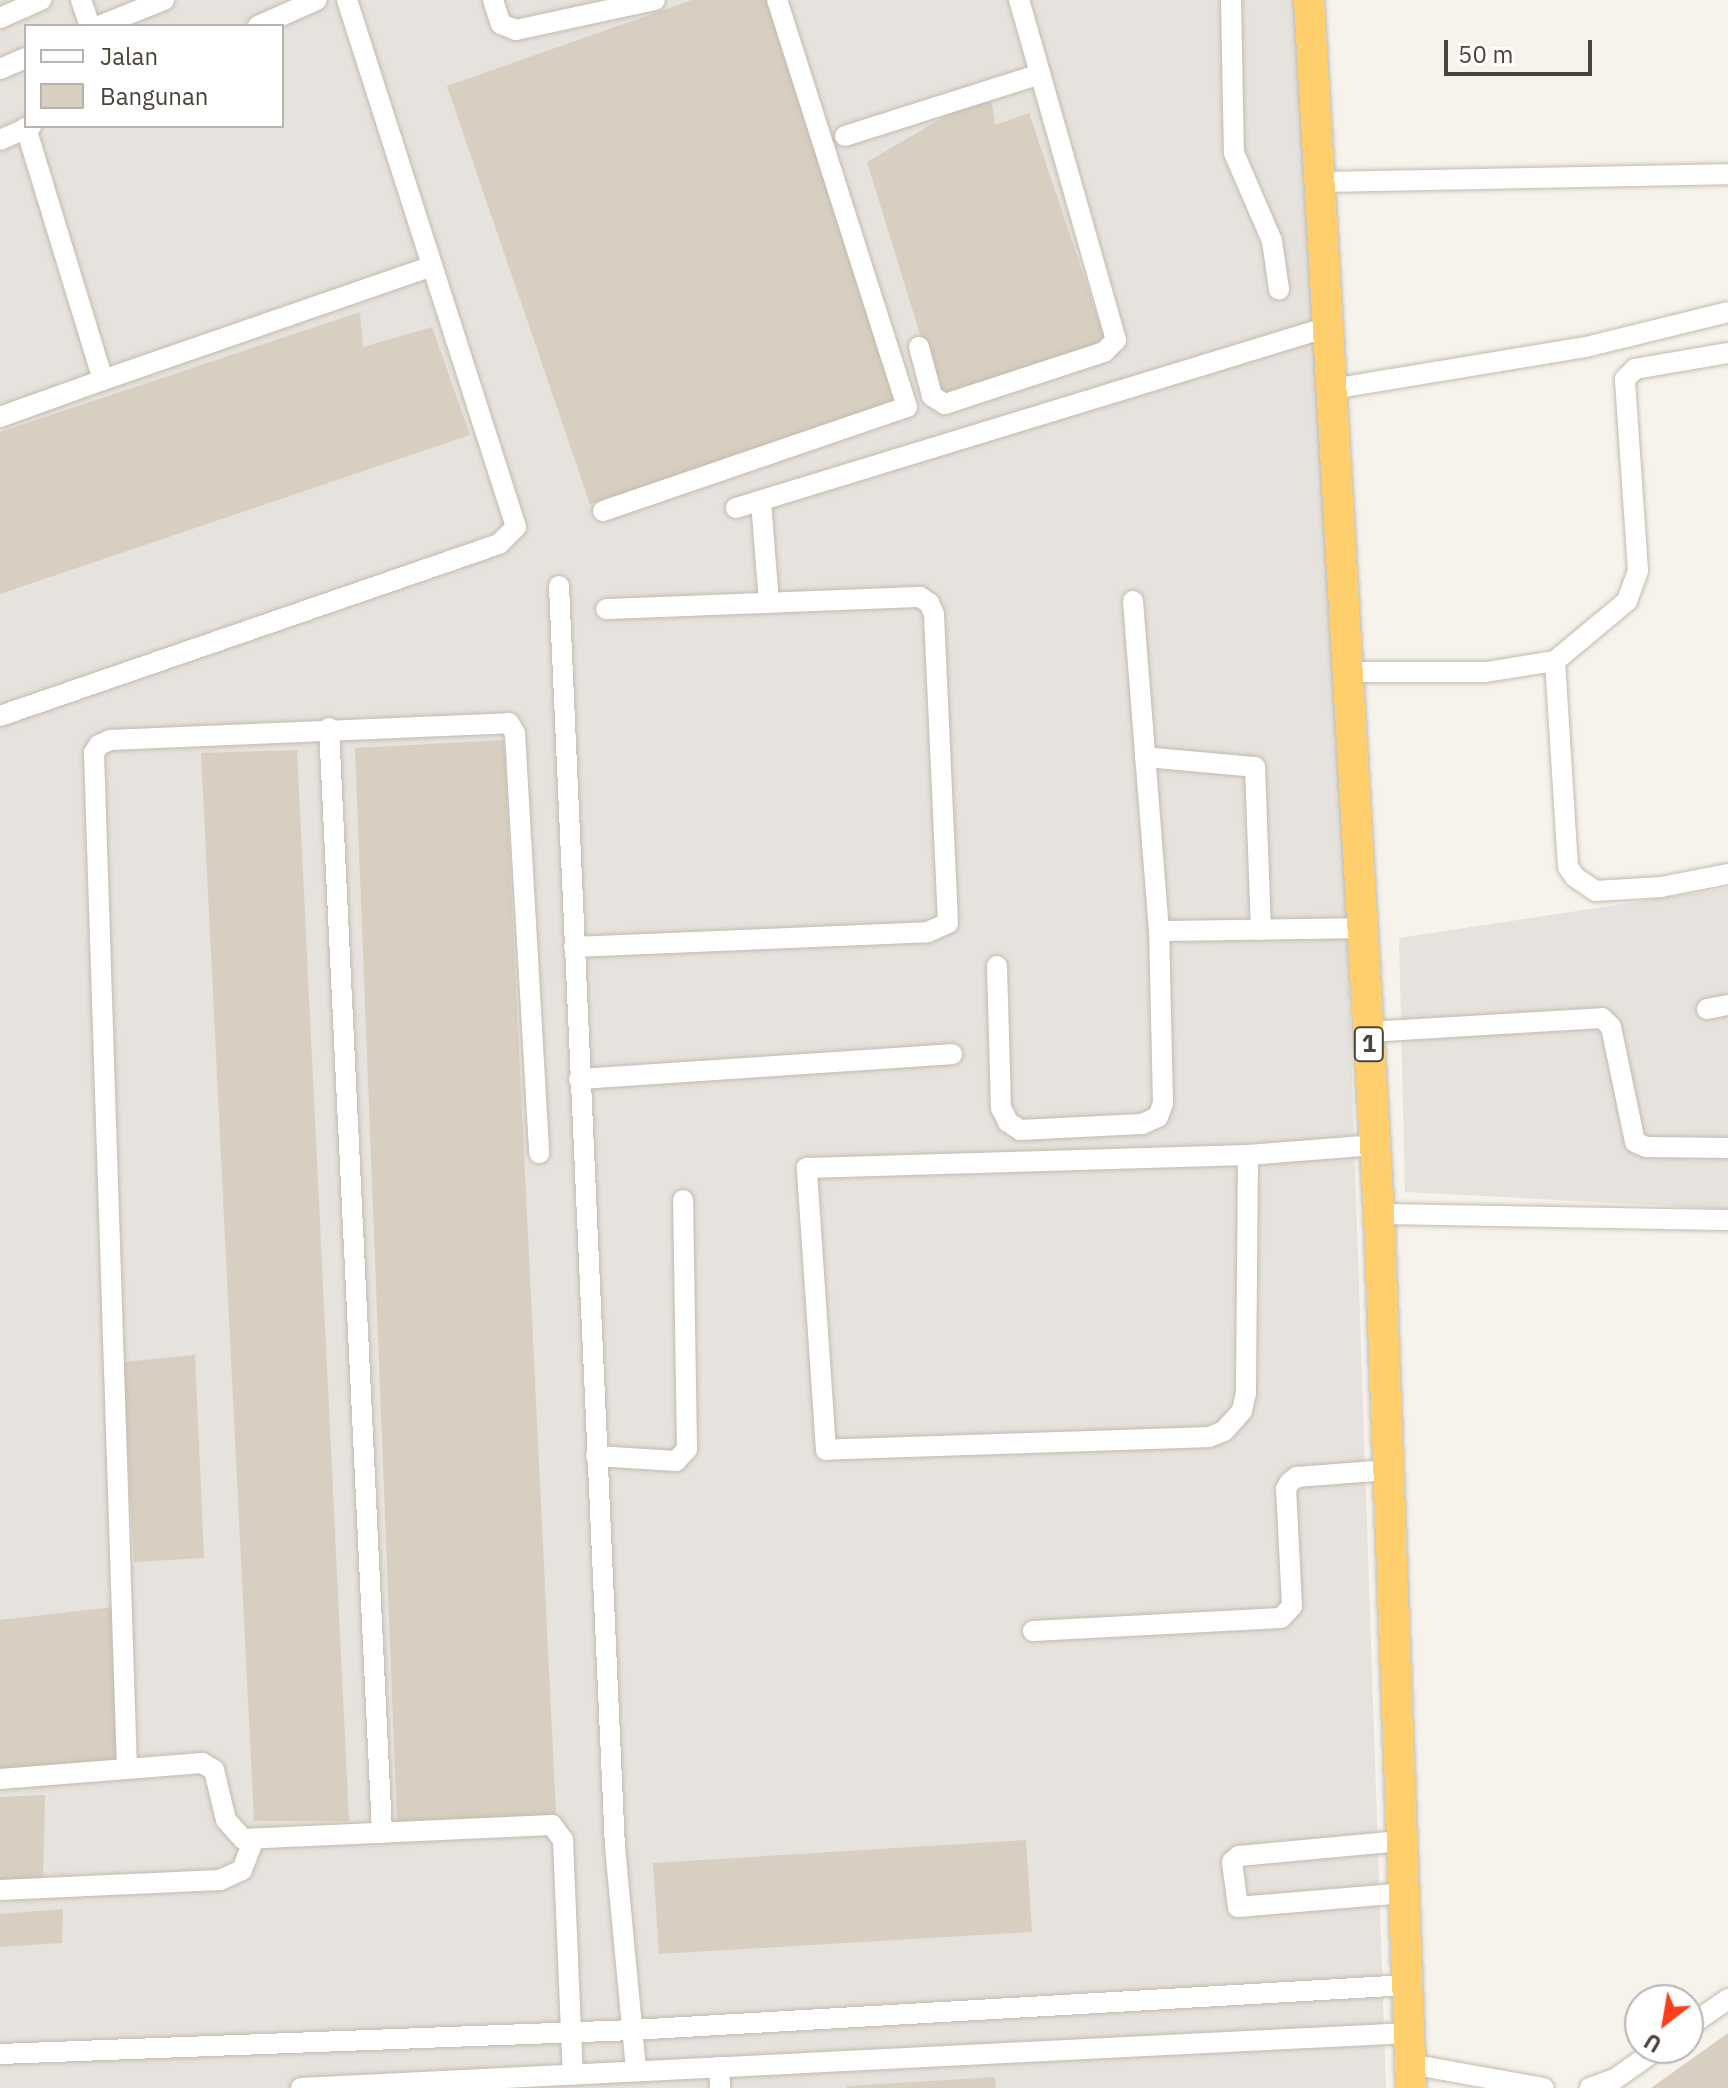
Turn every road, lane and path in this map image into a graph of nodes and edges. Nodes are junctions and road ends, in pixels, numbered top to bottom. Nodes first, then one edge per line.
1 (41, 0) edge
2 (81, 0) edge
3 (164, 0) edge
4 (317, 0) edge
5 (347, 0) edge
6 (493, 0) edge
7 (655, 0) edge
8 (777, 0) edge
9 (1019, 0) edge
10 (1231, 0) edge
11 (1309, 0) edge
12 (0, 18) edge
13 (89, 24) edge
14 (104, 24) edge
15 (263, 24) edge
16 (24, 59) edge
17 (0, 69) edge
18 (1040, 74) junction
19 (27, 128) edge
20 (29, 128) edge
21 (845, 136) dead end
22 (0, 140) edge
23 (1728, 174) edge
24 (1321, 182) junction
25 (429, 267) junction
26 (1279, 289) dead end
27 (1728, 312) edge
28 (1328, 327) junction
29 (919, 347) dead end
30 (1728, 353) edge
31 (103, 380) junction
32 (1332, 389) junction
33 (0, 417) edge
34 (761, 501) junction
35 (736, 508) dead end
36 (603, 511) dead end
37 (559, 586) dead end
38 (1133, 601) dead end
39 (769, 603) junction
40 (606, 609) dead end
41 (1555, 661) junction
42 (1347, 672) junction
43 (0, 716) edge
44 (329, 728) junction
45 (1145, 757) junction
46 (1728, 874) edge
47 (1362, 928) junction
48 (1261, 930) junction
49 (1159, 931) junction
50 (574, 947) junction
51 (997, 966) dead end
52 (1728, 1005) edge
53 (1707, 1009) dead end
54 (1368, 1032) junction
55 (952, 1054) dead end
56 (579, 1079) junction
57 (1375, 1145) junction
58 (1728, 1148) edge
59 (539, 1153) dead end
60 (1248, 1155) junction
61 (683, 1200) dead end
62 (1379, 1214) junction
63 (1728, 1220) edge
64 (596, 1456) junction
65 (1388, 1470) junction
66 (1033, 1631) dead end
67 (127, 1769) junction
68 (0, 1779) edge
69 (382, 1833) junction
70 (254, 1839) junction
71 (1401, 1841) junction
72 (0, 1890) edge
73 (1403, 1893) junction
74 (1407, 1985) junction
75 (1728, 1999) edge
76 (1704, 2016) edge
77 (632, 2030) junction
78 (569, 2031) junction
79 (1409, 2033) junction
80 (0, 2054) edge
81 (1636, 2064) edge
82 (636, 2071) junction
83 (573, 2075) junction
84 (1410, 2076) edge
85 (719, 2078) edge
86 (1503, 2084) edge
87 (301, 2088) edge
88 (1544, 2088) edge
89 (1590, 2088) edge

1 - 12 lane
2 - 13 lane
3 - 14 lane
4 - 15 lane
5 - 25 lane
6 - 7 lane
8 - 36 lane
9 - 18 lane
10 - 26 lane
11 - 24 highway, 1
16 - 17 lane
18 - 21 lane
18 - 29 lane
19 - 22 lane
20 - 31 lane
23 - 24 lane
24 - 28 highway, 1
25 - 31 lane
25 - 43 lane
27 - 32 lane
28 - 32 highway, 1
28 - 34 lane
30 - 41 lane
31 - 33 lane
32 - 42 highway, 1
34 - 35 lane
34 - 39 lane
37 - 50 lane
38 - 45 lane
39 - 40 lane
39 - 50 lane
41 - 42 lane
41 - 46 lane
42 - 47 highway, 1
44 - 59 lane
44 - 67 lane
44 - 69 lane
45 - 48 lane
45 - 49 lane
47 - 48 lane
47 - 54 highway, 1
48 - 49 lane
49 - 51 lane
50 - 56 lane
52 - 53 lane
54 - 57 highway, 1
54 - 58 lane
55 - 56 lane
56 - 64 lane
57 - 60 lane
57 - 62 highway, 1
60 - 60 lane
61 - 64 lane
62 - 63 lane
62 - 65 highway, 1
64 - 77 lane
65 - 66 lane
65 - 71 highway, 1
67 - 68 lane
67 - 70 lane
69 - 70 lane
69 - 78 lane
70 - 72 lane
71 - 73 highway, 1
71 - 73 lane
73 - 74 highway, 1
74 - 77 lane
74 - 79 highway, 1
75 - 76 lane
77 - 78 lane
77 - 82 lane
78 - 80 lane
78 - 83 lane
79 - 84 highway, 1
79 - 85 lane
81 - 89 lane
82 - 83 lane
82 - 85 lane
83 - 87 lane
84 - 86 lane
86 - 88 lane

